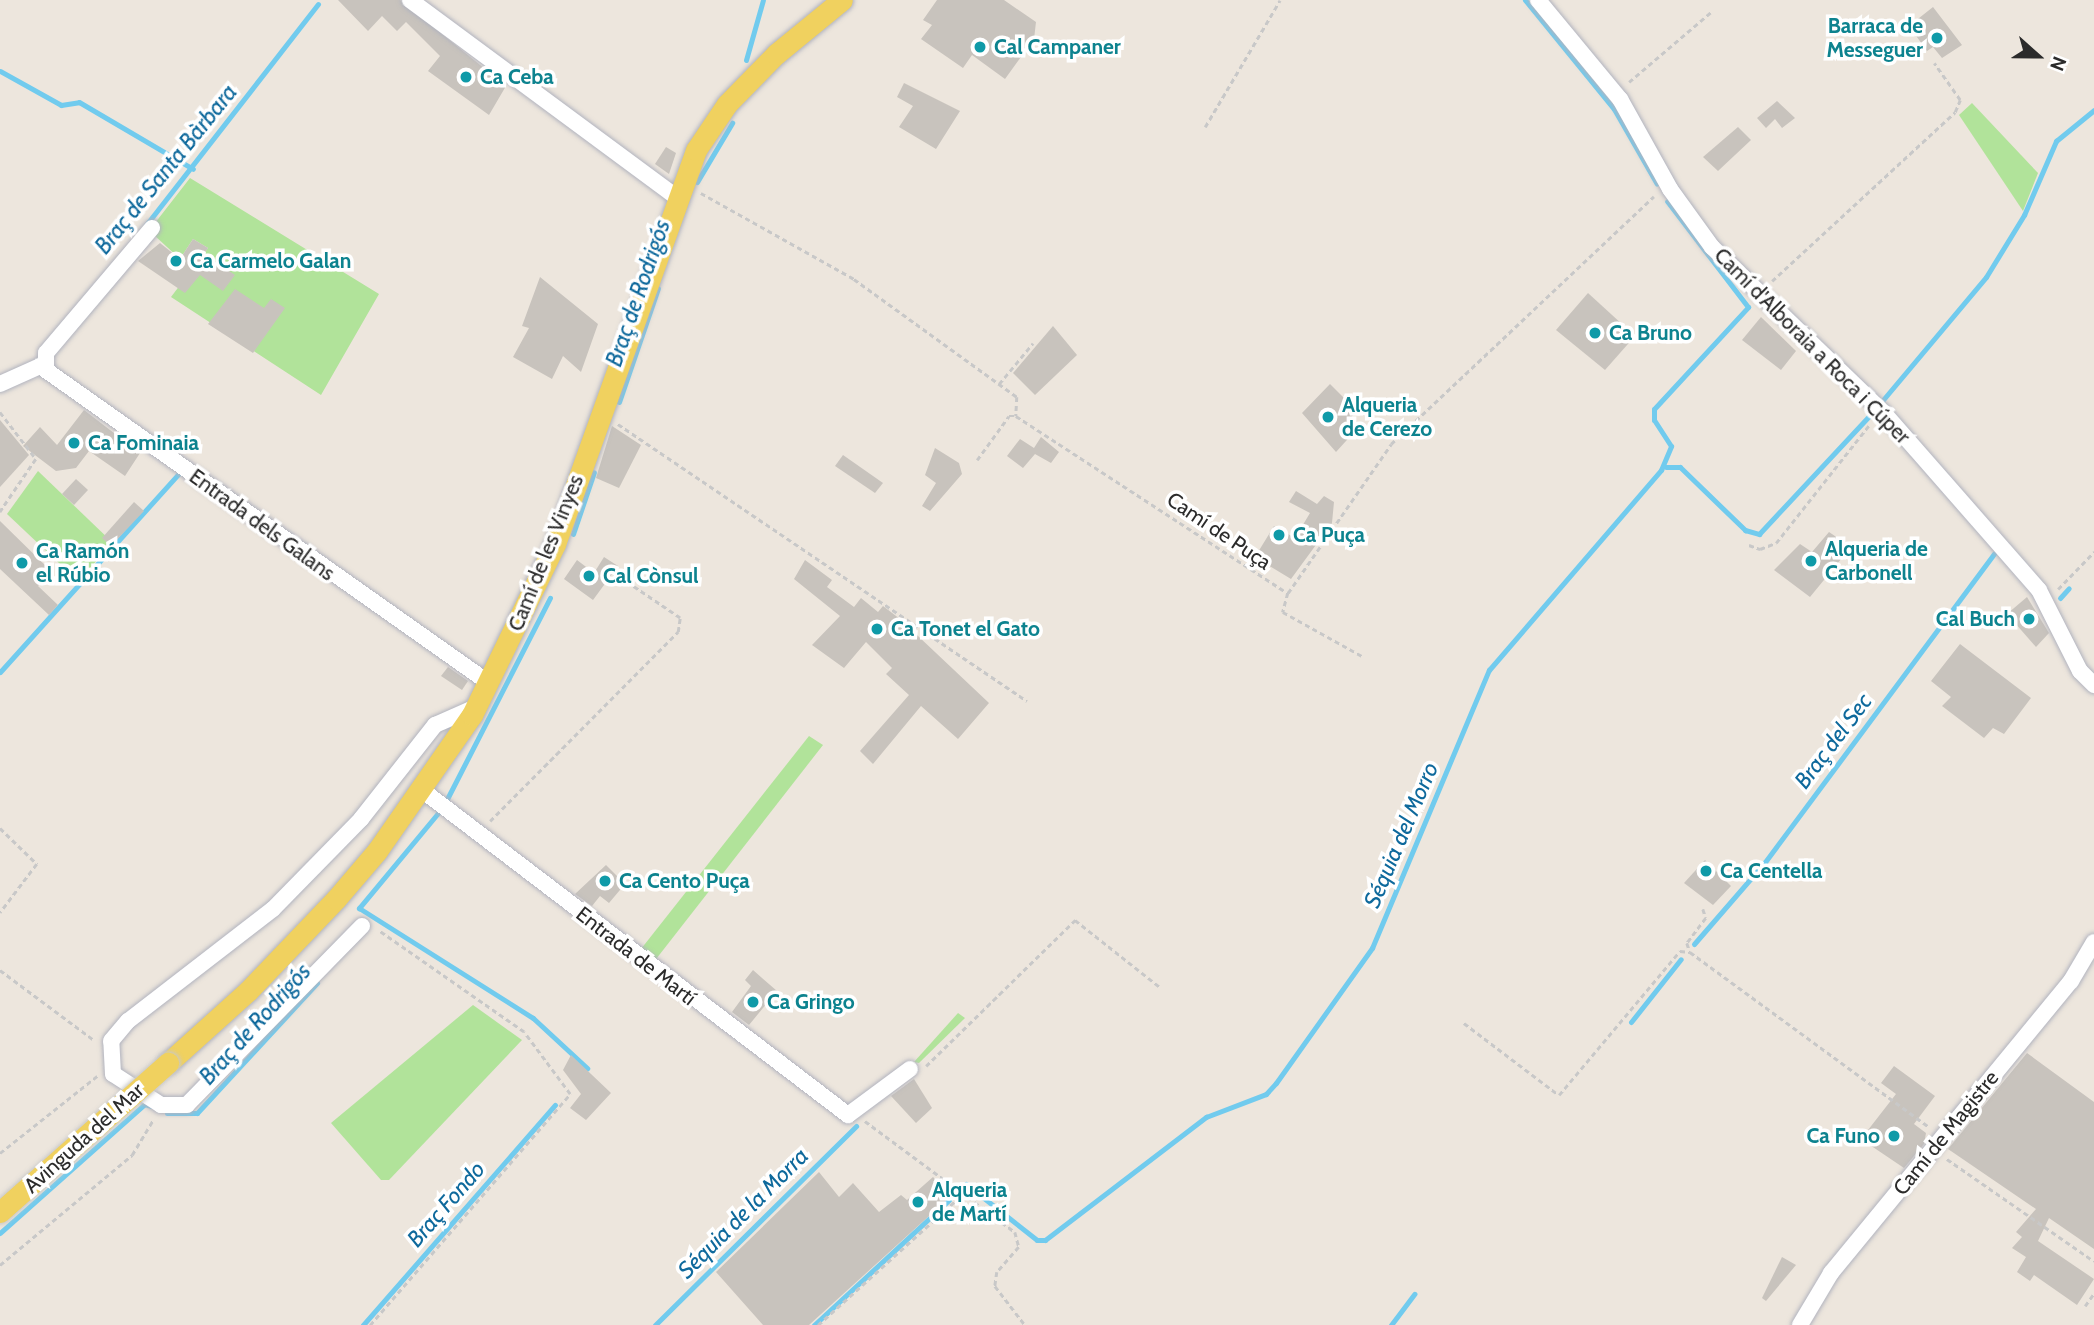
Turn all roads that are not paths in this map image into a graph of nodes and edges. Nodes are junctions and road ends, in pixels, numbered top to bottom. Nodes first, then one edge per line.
1 (410, 0) edge
2 (842, 0) edge
3 (1538, 0) edge
4 (677, 189) junction
5 (152, 228) dead end
6 (46, 369) junction
7 (0, 384) edge
8 (489, 683) junction
9 (2094, 685) edge
10 (476, 707) junction
11 (422, 790) junction
12 (362, 926) road end
13 (2094, 942) edge
14 (168, 1063) joint
15 (910, 1069) road end
16 (0, 1212) edge
17 (1800, 1325) edge

1 - 4 street
2 - 4 main road, Camí de les Vinyes
3 - 9 street, Camí d'Alboraia a Roca i Cúper
4 - 8 main road, Camí de les Vinyes
5 - 6 street
6 - 7 street
6 - 8 street, Entrada dels Galans
8 - 10 main road, Camí de les Vinyes
10 - 11 main road, Camí de les Vinyes
10 - 12 street
11 - 14 main road, Camí de les Vinyes
11 - 15 street, Entrada de Martí
13 - 17 street, Camí de Magistre
14 - 16 main road, Avinguda del Mar, bridge

